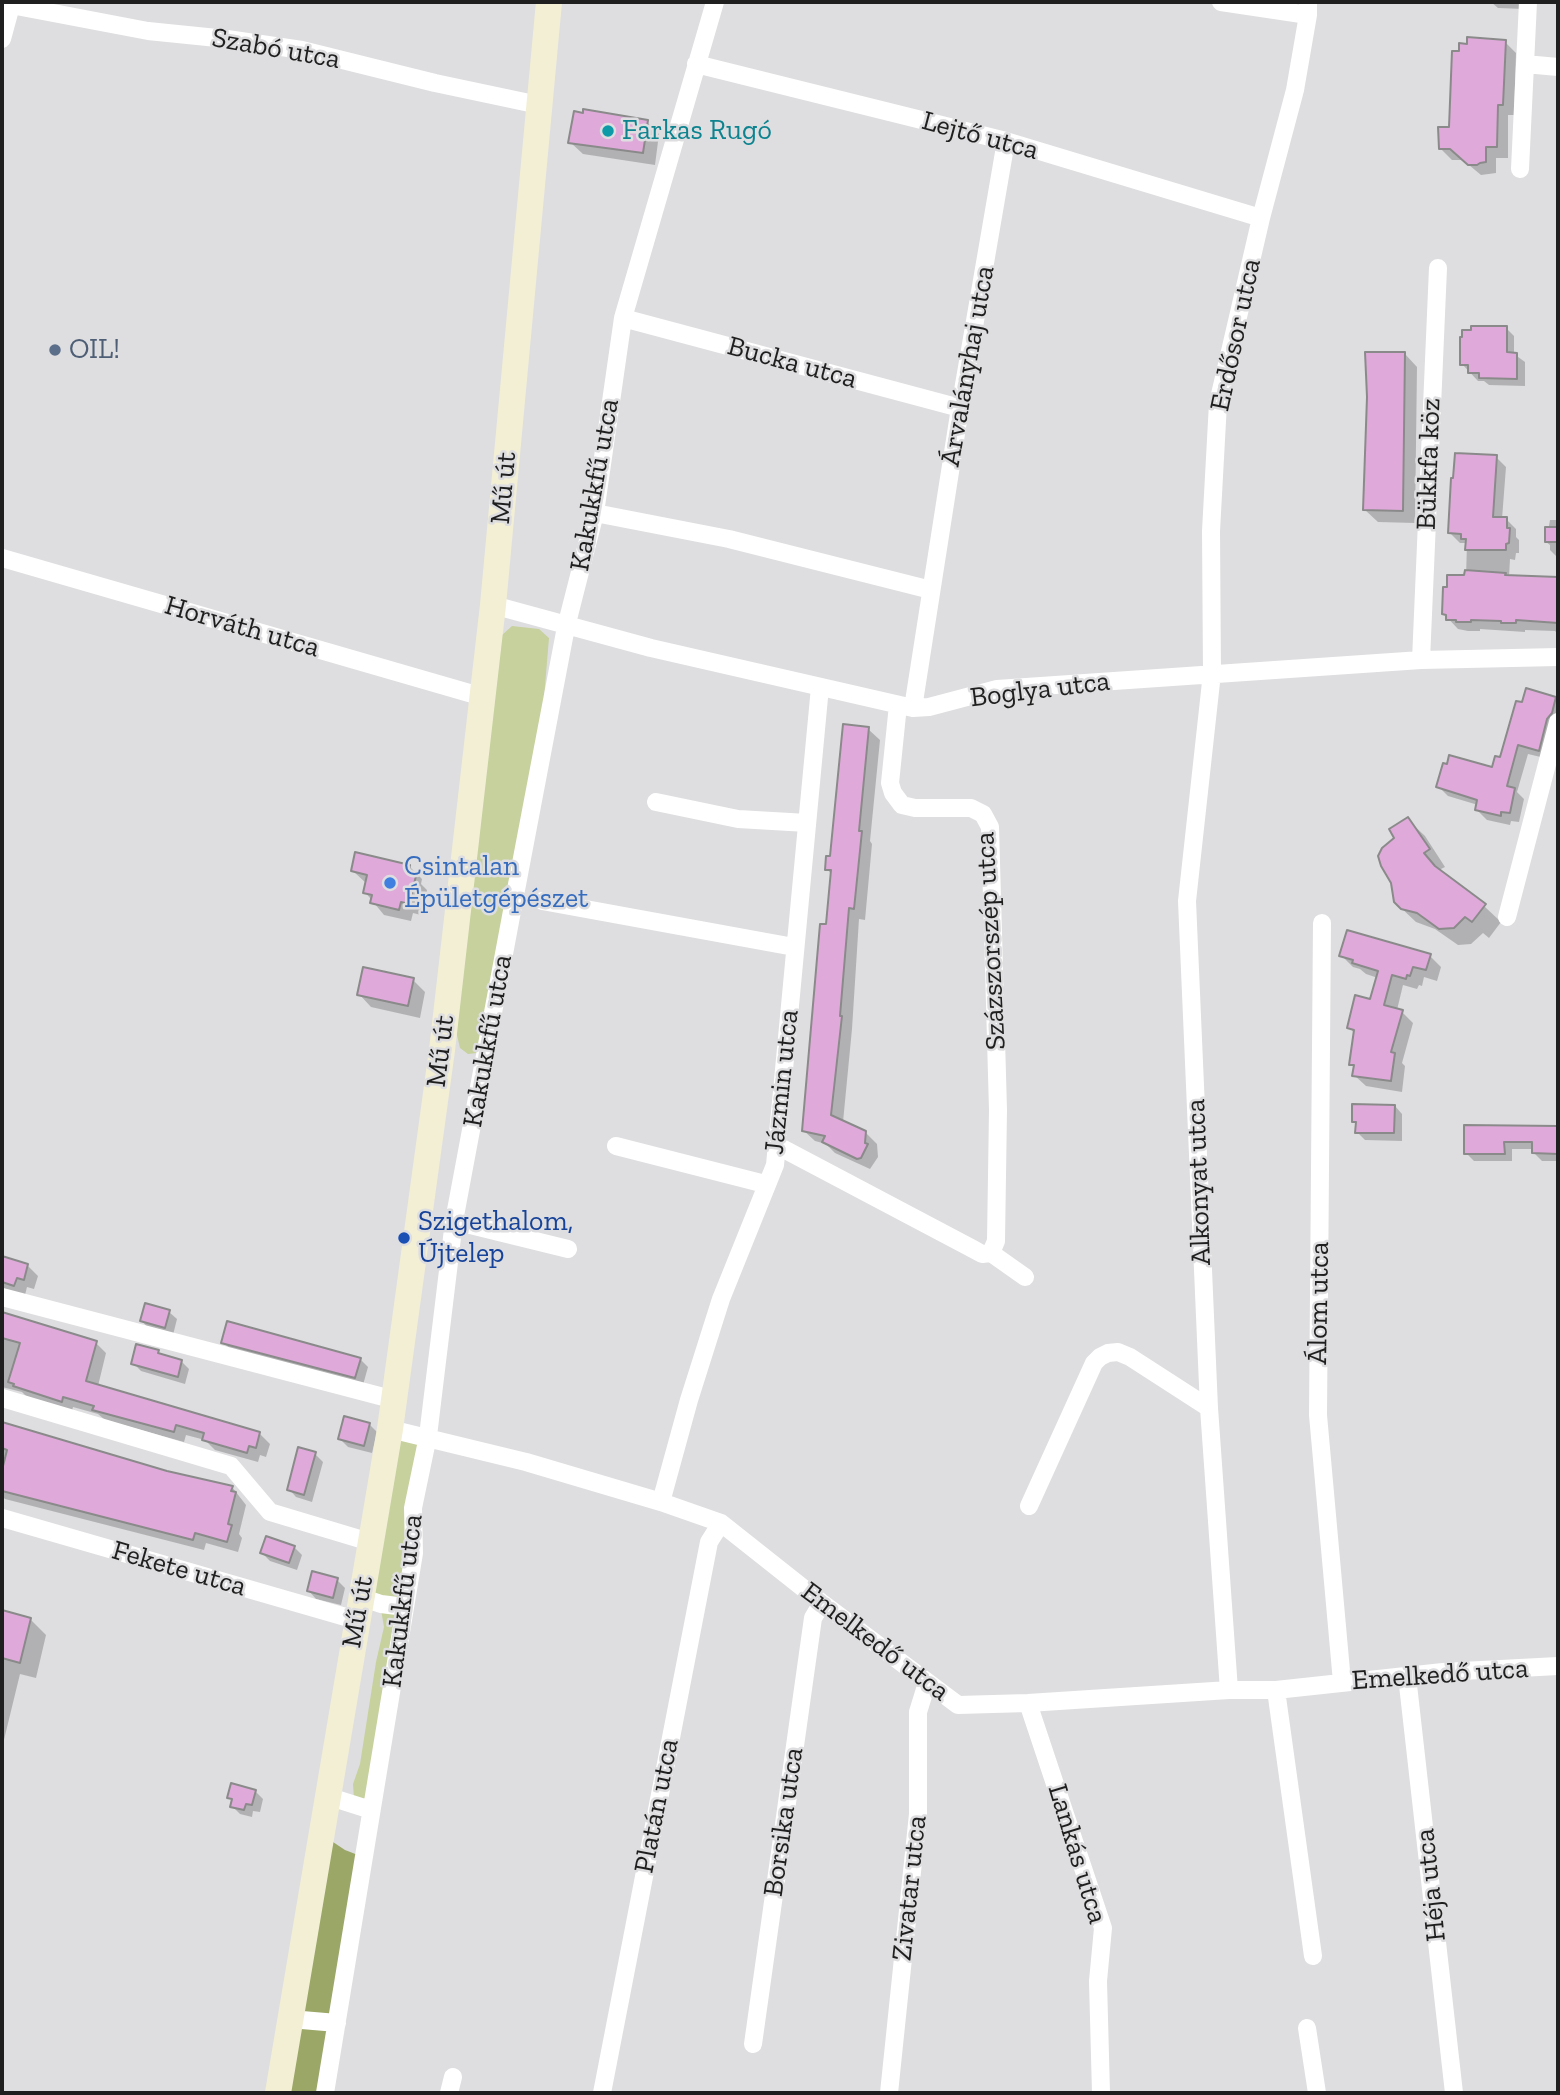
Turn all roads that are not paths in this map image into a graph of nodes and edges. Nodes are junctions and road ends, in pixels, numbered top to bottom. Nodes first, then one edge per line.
1 (549, 2) edge
2 (715, 2) edge
3 (1221, 2) edge
4 (1528, 2) edge
5 (12, 3) edge
6 (1308, 8) edge
7 (2, 39) edge
8 (696, 64) junction
9 (1525, 64) junction
10 (1558, 67) edge
11 (539, 105) junction
12 (1006, 141) junction
13 (1520, 169) dead end
14 (1261, 218) junction
15 (1438, 268) dead end
16 (624, 318) junction
17 (960, 408) junction
18 (595, 513) junction
19 (2, 558) edge
20 (931, 590) junction
21 (493, 605) junction
22 (566, 626) junction
23 (1558, 657) edge
24 (1421, 660) junction
25 (1212, 673) junction
26 (820, 687) junction
27 (483, 697) junction
28 (905, 706) junction
29 (1558, 722) edge
30 (656, 802) dead end
31 (807, 824) junction
32 (542, 901) dead end
33 (1507, 917) dead end
34 (1322, 923) dead end
35 (794, 947) junction
36 (616, 1146) dead end
37 (778, 1146) junction
38 (765, 1184) junction
39 (454, 1221) junction
40 (568, 1249) dead end
41 (990, 1253) junction
42 (1025, 1277) dead end
43 (2, 1297) edge
44 (2, 1398) edge
45 (395, 1399) junction
46 (1209, 1408) junction
47 (390, 1429) junction
48 (428, 1436) junction
49 (661, 1502) junction
50 (1028, 1506) dead end
51 (2, 1518) edge
52 (721, 1523) junction
53 (370, 1542) junction
54 (822, 1603) junction
55 (405, 1606) junction
56 (358, 1609) junction
57 (1558, 1666) edge
58 (1407, 1676) junction
59 (1342, 1682) junction
60 (927, 1683) junction
61 (1230, 1690) junction
62 (1276, 1690) junction
63 (1028, 1703) junction
64 (327, 1796) junction
65 (371, 1810) junction
66 (1313, 1956) dead end
67 (290, 2019) junction
68 (337, 2022) junction
69 (1307, 2028) dead end
70 (753, 2044) dead end
71 (278, 2093) edge
72 (325, 2093) edge
73 (602, 2093) edge
74 (889, 2093) edge
75 (1101, 2093) edge
76 (1317, 2093) edge
77 (1454, 2093) edge

1 - 11 street, Mű út
2 - 8 street, Kakukkfű utca
3 - 6 street
4 - 9 street
5 - 7 street
5 - 11 street, Szabó utca
6 - 14 street, Erdősor utca
8 - 12 street, Lejtő utca
8 - 16 street, Kakukkfű utca
9 - 10 street
9 - 13 street
11 - 21 street, Mű út
12 - 14 street, Lejtő utca
12 - 17 street, Árvalányhaj utca
14 - 25 street, Erdősor utca
15 - 24 street, Bükkfa köz
16 - 17 street, Bucka utca
16 - 18 street, Kakukkfű utca
17 - 20 street, Árvalányhaj utca
18 - 20 street
18 - 22 street, Kakukkfű utca
19 - 27 street, Horváth utca
20 - 28 street, Árvalányhaj utca
21 - 22 street, Boglya utca
21 - 27 street, Mű út
22 - 26 street, Boglya utca
22 - 39 street, Kakukkfű utca
23 - 24 street, Boglya utca
24 - 25 street, Boglya utca
25 - 28 street, Boglya utca
25 - 46 street, Alkonyat utca
26 - 28 street, Boglya utca
26 - 31 street, Jázmin utca
27 - 45 street, Mű út
28 - 41 street, Százszorszép utca
29 - 33 street
30 - 31 street
31 - 35 street, Jázmin utca
32 - 35 street
34 - 59 street, Álom utca
35 - 37 street, Jázmin utca
36 - 38 street
37 - 38 street, Jázmin utca
37 - 41 street
38 - 49 street, Jázmin utca
39 - 40 street
39 - 48 street, Kakukkfű utca
41 - 42 street
43 - 45 street
44 - 53 street
45 - 47 street, Mű út
46 - 50 street
46 - 61 street, Alkonyat utca
47 - 48 street, Emelkedő utca
47 - 53 street, Mű út
48 - 49 street, Emelkedő utca
48 - 55 street, Kakukkfű utca
49 - 52 street, Emelkedő utca
51 - 56 street, Fekete utca
52 - 54 street, Emelkedő utca
52 - 73 street, Platán utca
53 - 56 street, Mű út
54 - 60 street, Emelkedő utca
54 - 70 street, Borsika utca
55 - 56 street, Fekete utca
55 - 65 street, Kakukkfű utca
56 - 64 street, Mű út
57 - 58 street, Emelkedő utca
58 - 59 street, Emelkedő utca
58 - 77 street, Héja utca
59 - 62 street, Emelkedő utca
60 - 63 street, Emelkedő utca
60 - 74 street, Zivatar utca
61 - 62 street, Emelkedő utca
61 - 63 street, Emelkedő utca
62 - 66 street
63 - 75 street, Lankás utca
64 - 65 street
64 - 67 street, Mű út
65 - 68 street, Kakukkfű utca
67 - 68 street
67 - 71 street, Mű út
68 - 72 street, Kakukkfű utca
69 - 76 street

